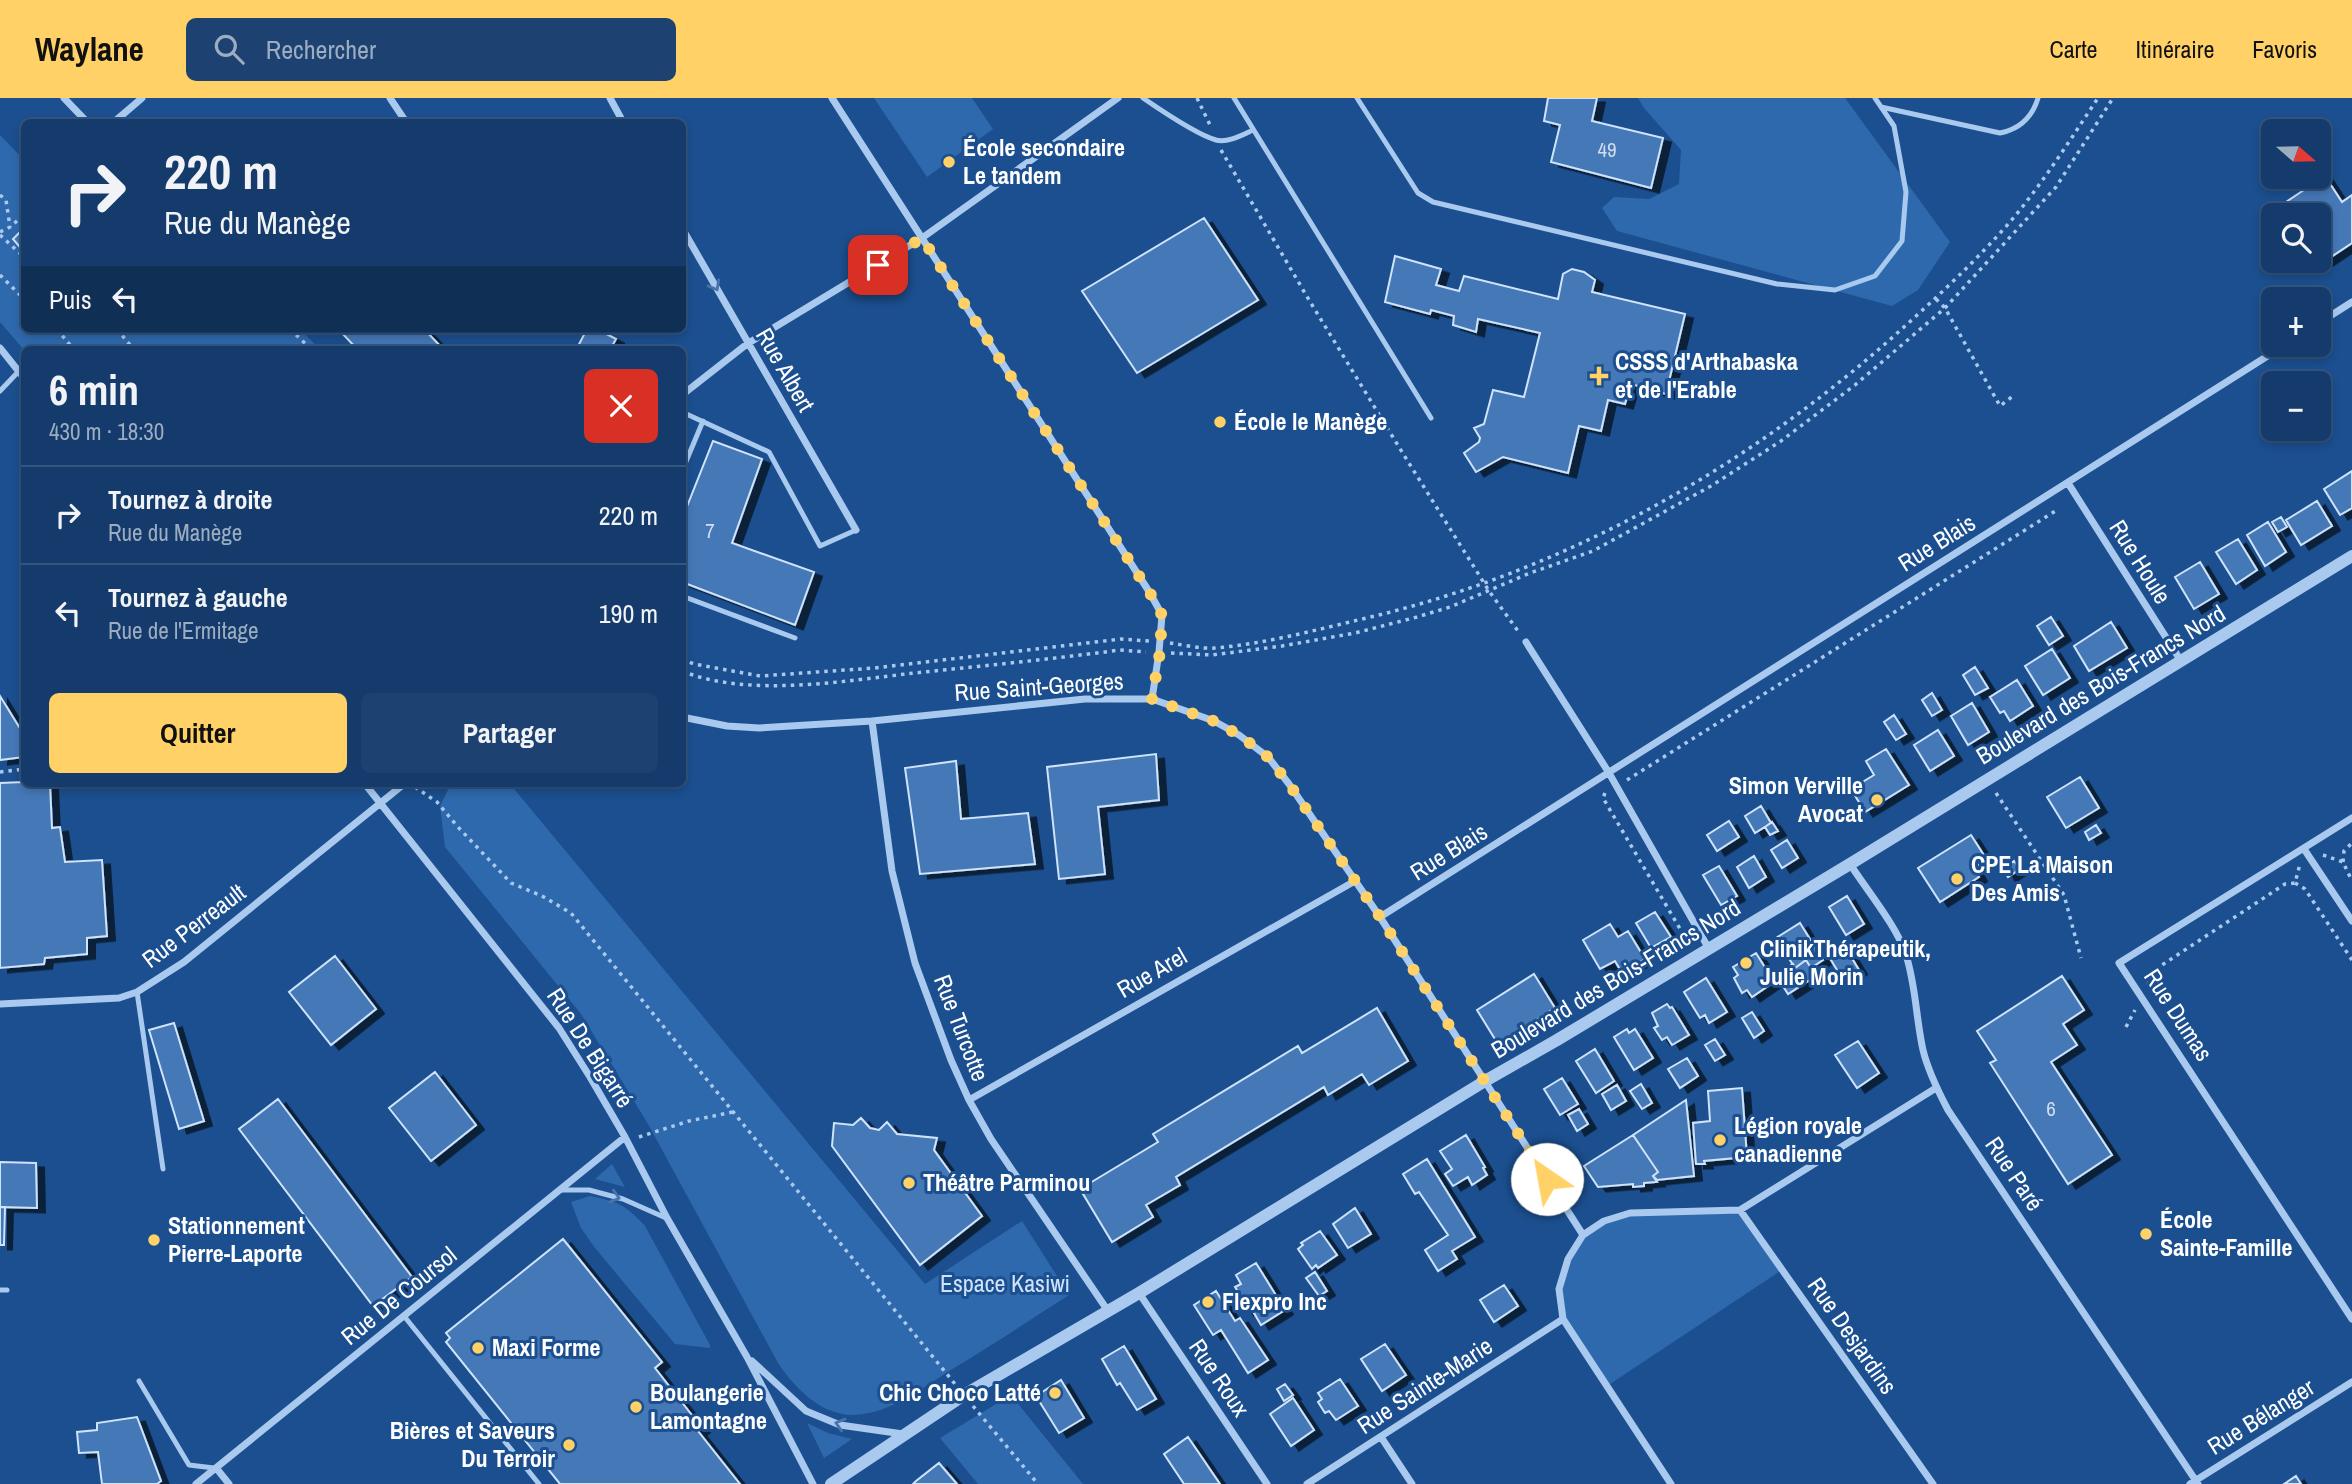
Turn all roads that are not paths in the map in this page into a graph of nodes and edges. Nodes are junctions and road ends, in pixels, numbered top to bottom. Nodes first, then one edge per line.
1 (64, 98) edge
2 (142, 98) edge
3 (390, 98) edge
4 (610, 98) edge
5 (832, 98) edge
6 (1118, 98) edge
7 (1143, 98) edge
8 (1234, 98) edge
9 (1357, 98) edge
10 (1875, 98) edge
11 (2038, 98) edge
12 (1881, 107) junction
13 (84, 119) edge
14 (118, 119) edge
15 (404, 119) edge
16 (621, 119) edge
17 (1253, 130) junction
18 (686, 236) edge
19 (922, 238) junction
20 (2352, 302) edge
21 (2331, 315) edge
22 (747, 344) junction
23 (0, 348) edge
24 (2266, 357) edge
25 (21, 373) edge
26 (21, 375) edge
27 (0, 391) edge
28 (686, 392) edge
29 (686, 414) edge
30 (1431, 418) dead end
31 (703, 421) junction
32 (686, 461) edge
33 (2067, 484) junction
34 (856, 530) joint
35 (2352, 556) edge
36 (686, 597) edge
37 (795, 638) dead end
38 (1526, 642) road end
39 (2180, 661) junction
40 (1152, 699) junction
41 (686, 718) edge
42 (872, 720) junction
43 (1609, 774) junction
44 (368, 787) edge
45 (400, 787) edge
46 (380, 802) junction
47 (2352, 818) edge
48 (2304, 849) junction
49 (1850, 864) junction
50 (1355, 881) junction
51 (1380, 917) junction
52 (2352, 921) edge
53 (1709, 949) junction
54 (137, 992) junction
55 (0, 1004) edge
56 (1485, 1081) junction
57 (1936, 1088) junction
58 (969, 1100) junction
59 (626, 1139) junction
60 (163, 1169) dead end
61 (559, 1190) junction
62 (1740, 1210) junction
63 (667, 1218) junction
64 (1583, 1235) junction
65 (0, 1290) edge
66 (7, 1290) dead end
67 (1139, 1293) junction
68 (1108, 1311) junction
69 (404, 1316) junction
70 (1563, 1319) junction
71 (2352, 1320) edge
72 (747, 1357) junction
73 (139, 1381) dead end
74 (2352, 1382) edge
75 (907, 1435) junction
76 (1381, 1437) junction
77 (218, 1469) junction
78 (2195, 1482) edge
79 (196, 1484) edge
80 (229, 1484) edge
81 (539, 1484) edge
82 (813, 1484) edge
83 (831, 1484) edge
84 (1267, 1484) edge
85 (1307, 1484) edge
86 (1412, 1484) edge
87 (1671, 1484) edge
88 (1933, 1484) edge

1 - 13 street
2 - 14 street
3 - 15 street
4 - 16 street
5 - 19 street
6 - 19 street
7 - 17 lane
8 - 17 lane
9 - 12 lane
10 - 12 lane
11 - 12 lane
17 - 30 lane
18 -> 22 street, Rue Albert
19 - 22 street
19 - 40 street
20 - 21 street
22 - 28 street
22 - 34 street, Rue Albert
23 - 25 street
24 - 33 street, Rue Blais
26 - 27 lane
29 - 31 lane
31 - 32 lane
31 - 34 lane
33 - 39 street, Rue Houle
33 - 43 street, Rue Blais
35 - 39 street, Boulevard des Bois-Francs Nord
36 - 37 lane
38 - 43 street
39 - 49 street, Boulevard des Bois-Francs Nord
40 - 42 street, Rue Saint-Georges
40 - 50 street, Rue Saint-Georges
41 - 42 street, Rue Saint-Georges
42 - 58 street, Rue Turcotte
43 - 51 street, Rue Blais
43 - 53 street
44 - 46 street, Rue De Bigarré
45 - 46 street, Rue Perreault
46 - 54 street, Rue Perreault
46 - 59 street, Rue De Bigarré
47 - 48 street, Rue Dumas
48 - 52 street
48 - 71 street, Rue Dumas
49 - 53 street, Boulevard des Bois-Francs Nord
49 - 57 street, Rue Paré
50 - 51 street, Rue Saint-Georges
50 - 58 street, Rue Arel
51 - 56 street, Rue Saint-Georges
53 - 56 street, Boulevard des Bois-Francs Nord
54 - 55 street, Rue Perreault
54 - 60 lane
56 - 64 street, Rue Saint-Georges
56 - 67 street, Boulevard des Bois-Francs Nord
57 - 62 street
57 - 78 street, Rue Paré
58 - 68 street, Rue Turcotte
59 - 61 street, Rue De Coursol
59 - 63 street, Rue De Bigarré
61 -> 63 lane
61 - 69 street, Rue De Coursol
62 - 64 street
62 - 88 street, Rue Desjardins
63 - 72 street, Rue De Bigarré
64 - 70 street
65 - 66 lane
67 - 68 street, Boulevard des Bois-Francs Nord
67 - 84 street, Rue Roux
68 - 75 street, Boulevard des Bois-Francs Nord
69 - 77 street, Rue De Coursol
69 - 81 lane
70 - 76 street, Rue Sainte-Marie
70 - 87 street
75 -> 72 street, Rue De Bigarré
72 - 82 street, Rue De Bigarré
73 - 77 lane
74 - 78 street, Rue Bélanger
75 - 83 street, Boulevard des Bois-Francs Nord
76 - 85 street, Rue Sainte-Marie
76 - 86 street
77 - 79 street, Rue De Coursol
77 - 80 street

